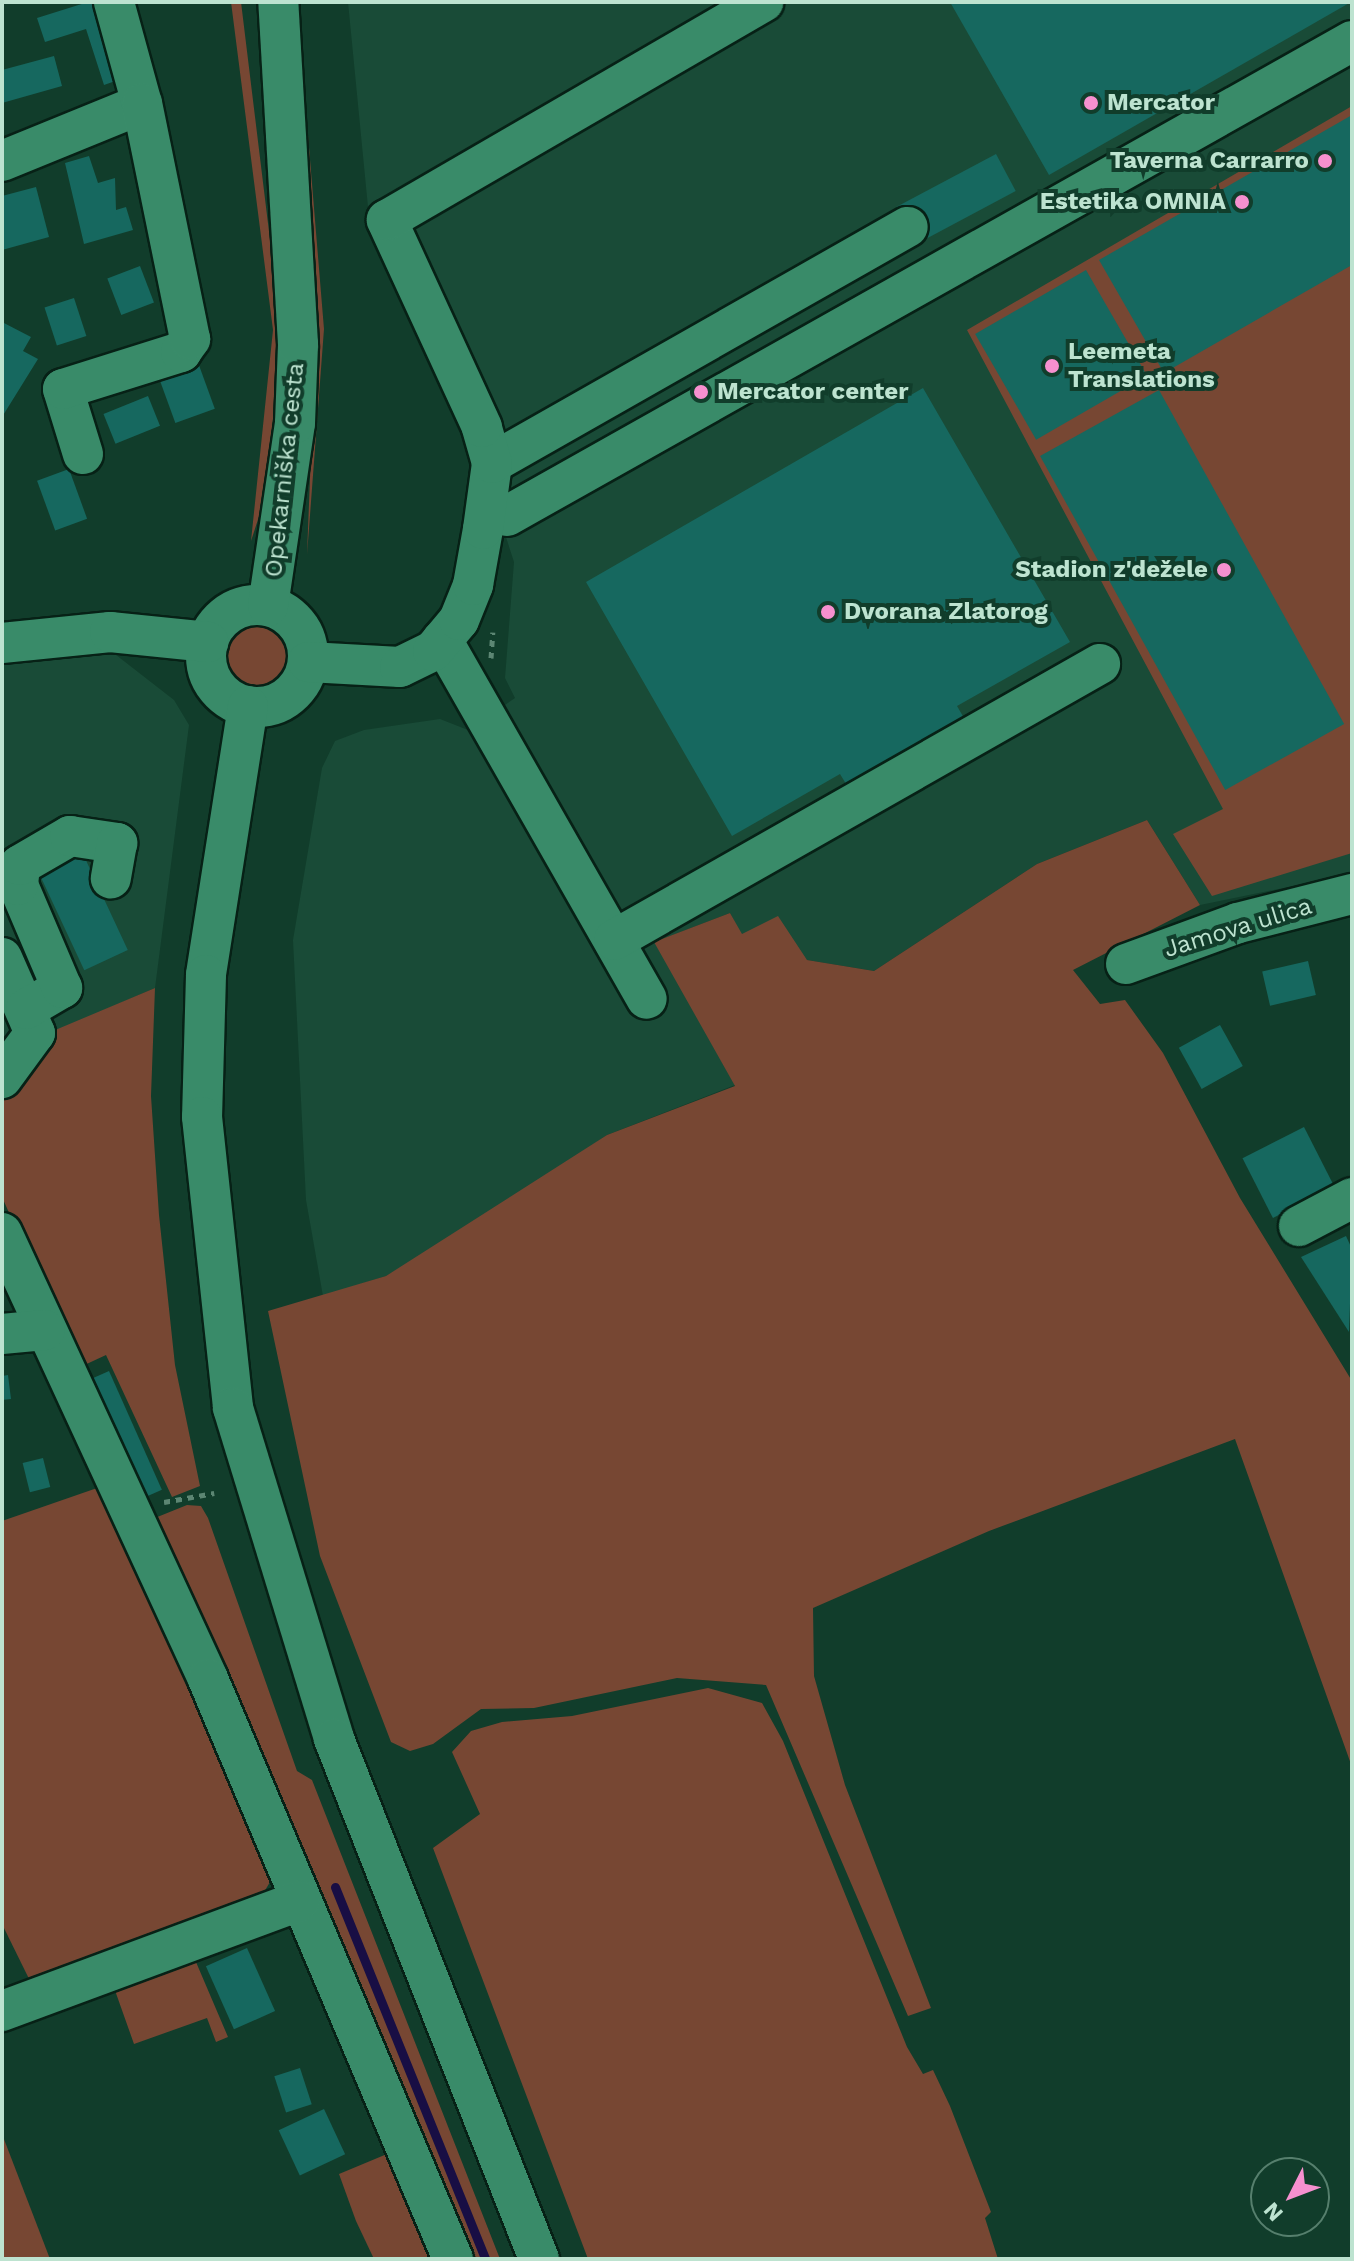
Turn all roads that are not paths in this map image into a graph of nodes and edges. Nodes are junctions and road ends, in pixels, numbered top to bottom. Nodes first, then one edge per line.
1 (114, 2) edge
2 (252, 2) edge
3 (278, 2) edge
4 (763, 2) edge
5 (1352, 41) edge
6 (142, 104) junction
7 (283, 143) junction
8 (2, 161) edge
9 (908, 227) dead end
10 (83, 454) dead end
11 (492, 463) junction
12 (507, 516) dead end
13 (268, 606) junction
14 (442, 640) junction
15 (208, 642) junction
16 (2, 643) edge
17 (308, 662) junction
18 (1100, 664) dead end
19 (248, 706) junction
20 (111, 878) dead end
21 (1352, 894) edge
22 (614, 940) junction
23 (2, 958) edge
24 (1126, 964) dead end
25 (647, 999) dead end
26 (30, 1021) junction
27 (2, 1078) edge
28 (1352, 1198) edge
29 (1299, 1226) dead end
30 (2, 1233) edge
31 (45, 1330) junction
32 (2, 1334) edge
33 (299, 1901) junction
34 (2, 2011) edge
35 (453, 2259) edge
36 (539, 2259) edge

1 - 6 street
2 - 7 street
3 - 7 street
4 - 11 street
5 - 12 street
6 - 8 street
6 - 10 street
7 - 13 street, Opekarniška cesta
9 - 11 street
11 - 14 street
13 - 15 street, Opekarniška cesta
13 - 17 street, Opekarniška cesta
14 - 17 street
14 - 22 street
15 - 16 street
15 - 19 street
17 - 19 street
18 - 22 street
19 - 36 street
20 - 26 street
21 - 24 street, Jamova ulica
22 - 25 street
23 - 26 street
26 - 27 street
28 - 29 street
30 - 31 street
31 - 32 street
31 - 33 street
33 - 34 street
33 - 35 street

